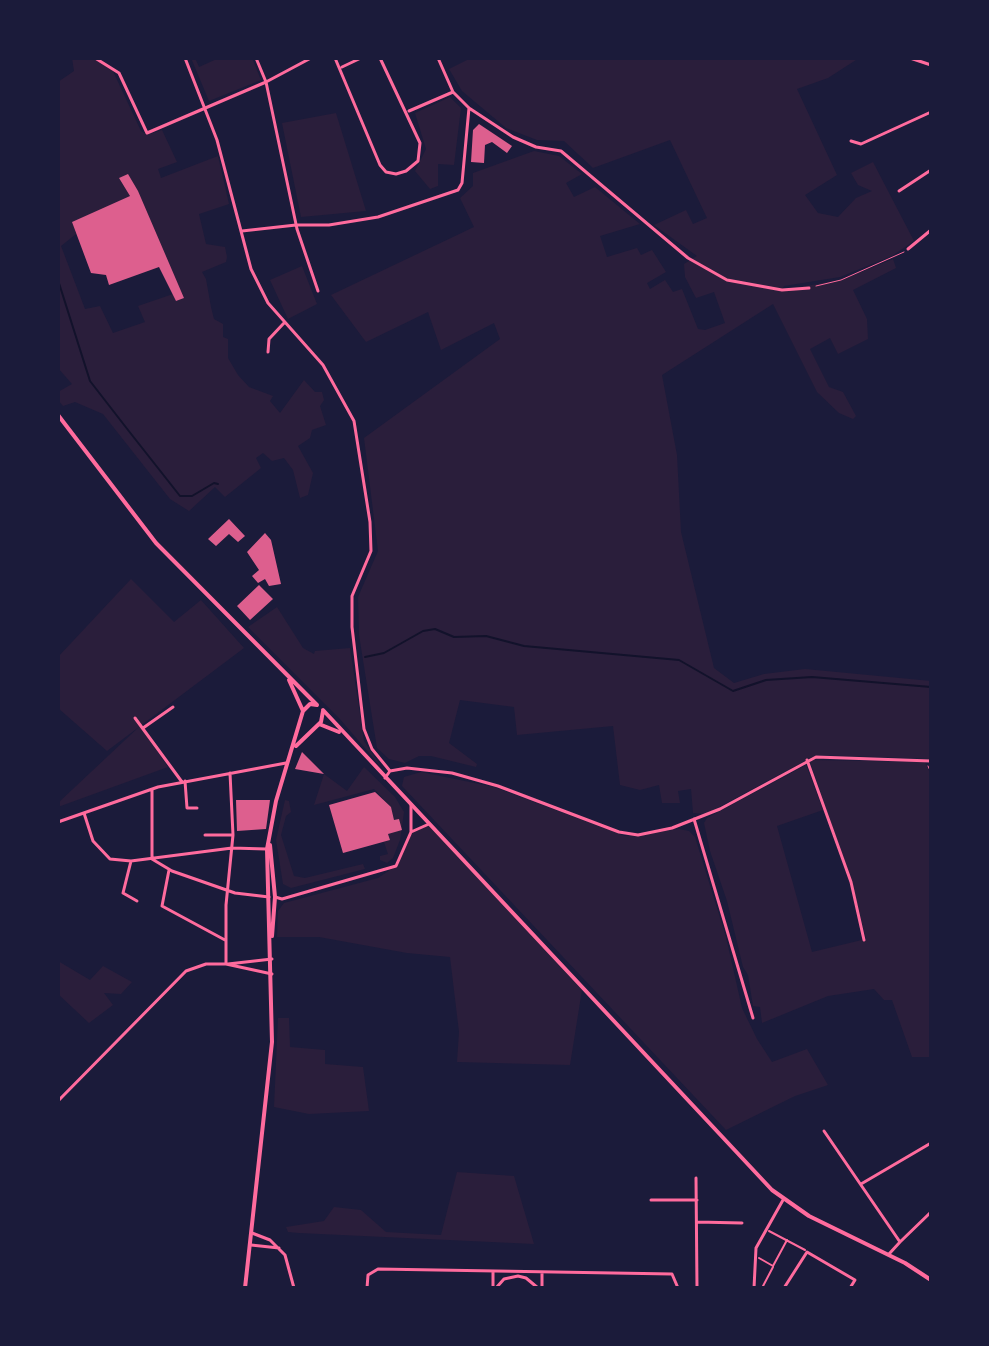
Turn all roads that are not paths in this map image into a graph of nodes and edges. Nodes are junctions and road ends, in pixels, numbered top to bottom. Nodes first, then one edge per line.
1 (95, 58) edge
2 (185, 58) edge
3 (256, 58) edge
4 (311, 58) edge
5 (335, 58) edge
6 (361, 58) edge
7 (380, 58) edge
8 (438, 58) edge
9 (910, 58) edge
10 (931, 65) edge
11 (342, 67) junction
12 (266, 82) junction
13 (453, 92) junction
14 (204, 108) junction
15 (469, 108) junction
16 (408, 112) junction
17 (931, 112) edge
18 (851, 141) dead end
19 (931, 170) edge
20 (899, 191) dead end
21 (296, 225) junction
22 (931, 230) edge
23 (241, 231) junction
24 (908, 249) road end
25 (809, 288) road end
26 (318, 291) dead end
27 (284, 323) junction
28 (268, 352) dead end
29 (58, 415) edge
30 (288, 678) junction
31 (317, 705) junction
32 (173, 707) dead end
33 (323, 710) junction
34 (303, 713) junction
35 (135, 718) dead end
36 (317, 725) junction
37 (143, 728) junction
38 (344, 735) junction
39 (294, 747) junction
40 (807, 760) junction
41 (931, 761) edge
42 (288, 763) junction
43 (390, 771) junction
44 (230, 773) junction
45 (385, 778) junction
46 (183, 782) junction
47 (152, 789) junction
48 (411, 803) junction
49 (197, 808) dead end
50 (84, 813) junction
51 (694, 819) junction
52 (58, 822) edge
53 (430, 823) junction
54 (411, 832) junction
55 (205, 835) dead end
56 (233, 835) junction
57 (268, 846) junction
58 (232, 848) junction
59 (152, 859) junction
60 (131, 861) junction
61 (169, 870) junction
62 (227, 890) junction
63 (272, 897) junction
64 (137, 901) dead end
65 (226, 940) junction
66 (864, 940) dead end
67 (272, 959) junction
68 (226, 964) junction
69 (272, 974) junction
70 (753, 1018) dead end
71 (58, 1101) edge
72 (824, 1131) dead end
73 (931, 1143) edge
74 (696, 1178) dead end
75 (861, 1184) junction
76 (651, 1200) dead end
77 (697, 1200) junction
78 (783, 1200) junction
79 (931, 1212) edge
80 (697, 1222) junction
81 (742, 1223) dead end
82 (769, 1231) dead end
83 (252, 1233) junction
84 (787, 1240) junction
85 (900, 1242) junction
86 (251, 1245) junction
87 (279, 1248) junction
88 (805, 1250) dead end
89 (889, 1254) junction
90 (759, 1258) dead end
91 (773, 1266) junction
92 (493, 1271) junction
93 (542, 1272) junction
94 (518, 1274) junction
95 (931, 1280) edge
96 (245, 1288) edge
97 (294, 1288) edge
98 (367, 1288) edge
99 (494, 1288) edge
100 (540, 1288) edge
101 (678, 1288) edge
102 (697, 1288) edge
103 (754, 1288) edge
104 (762, 1288) edge
105 (784, 1288) edge
106 (850, 1288) edge

1 - 14 street
2 - 14 street
3 - 12 street
4 - 12 street
5 - 11 street
6 - 11 street
7 - 16 street
8 - 13 street
9 - 10 street
11 - 16 street
12 - 14 street
12 - 21 street
13 - 15 street
13 - 16 street
14 - 23 street
15 - 21 street
15 - 25 street
17 - 18 street
19 - 20 street
21 - 23 street
21 - 26 street
22 - 24 street
23 - 27 street
27 - 28 street
27 - 43 street
29 - 30 main road
30 - 31 main road
30 - 34 main road
31 - 33 main road
31 - 34 main road
32 - 37 street
33 - 36 main road
33 - 38 main road
34 - 36 main road
34 - 39 main road
35 - 37 street
36 - 38 main road
36 - 39 main road
37 - 46 street
38 - 45 main road
39 - 42 main road
40 - 41 street
40 - 51 street
40 - 66 street
42 - 44 street
42 - 57 main road
43 - 45 street
43 - 51 street
44 - 46 street
44 - 56 street
45 - 48 main road
46 - 47 street
46 - 49 street
47 - 50 street
47 - 59 street
48 - 53 main road
48 - 54 street
50 - 52 street
50 - 60 street
51 - 70 street
53 - 54 street
53 - 78 main road
54 - 63 street
55 - 56 street
56 - 58 street
57 - 58 street
57 - 63 main road
58 - 59 street
58 - 62 street
59 - 60 street
59 - 61 street
60 - 64 street
61 - 62 street
61 - 65 street
62 - 63 street
62 - 65 street
63 - 67 main road
65 - 68 street
67 - 68 street
67 - 69 main road
68 - 69 street
68 - 71 street
69 - 83 main road
72 - 75 street
73 - 75 street
74 - 77 street
75 - 85 street
76 - 77 street
77 - 80 street
78 - 89 main road
78 - 103 street
79 - 85 street
80 - 81 street
80 - 102 street
82 - 84 street
83 - 86 main road
83 - 87 street
84 - 88 street
84 - 91 street
85 - 89 street
86 - 87 street
86 - 96 main road
87 - 97 street
89 - 95 main road
90 - 91 street
91 - 104 street
92 - 94 street
92 - 98 street
92 - 99 street
93 - 94 street
93 - 100 street
93 - 101 street
94 - 99 street
94 - 100 street
105 - 106 street

